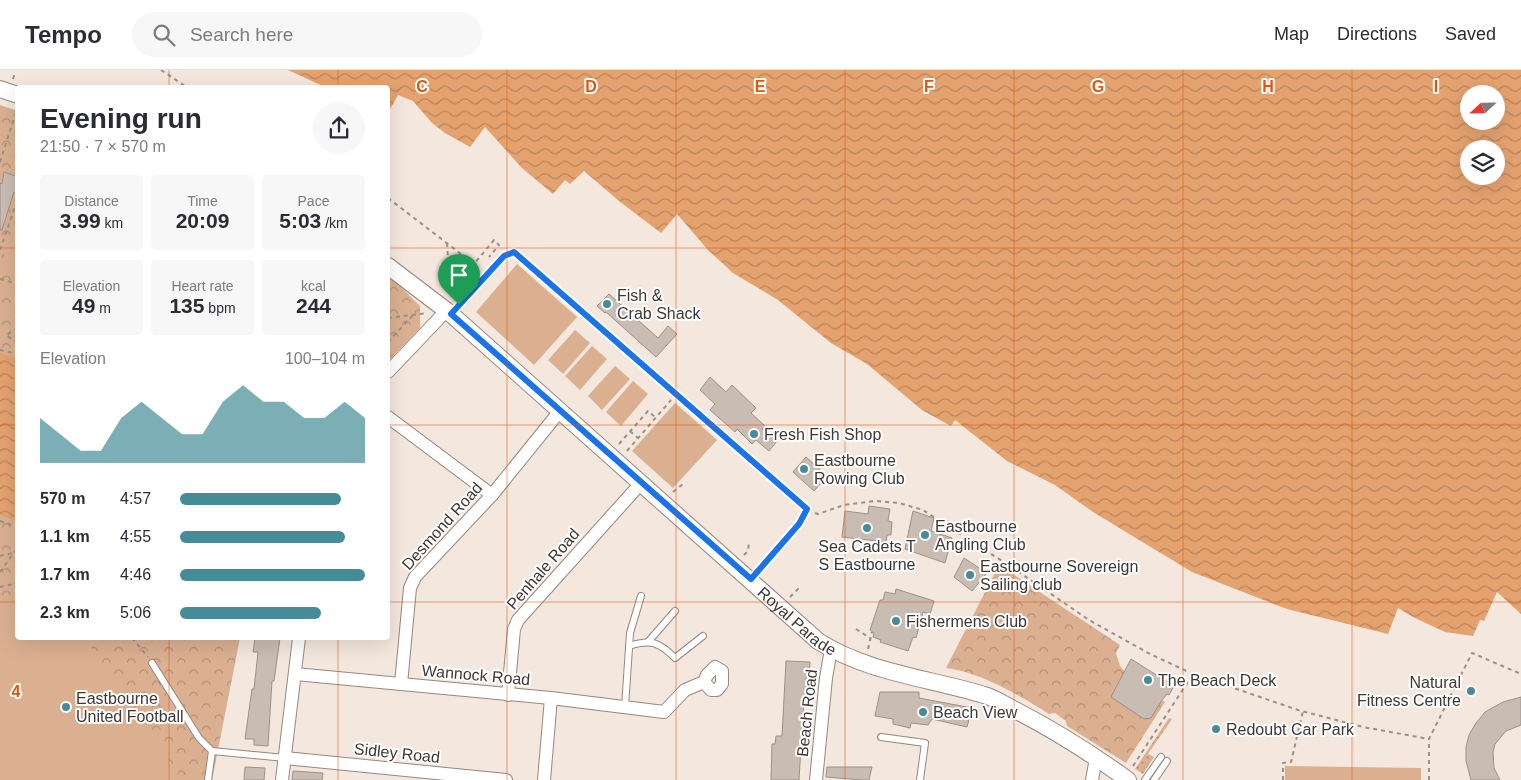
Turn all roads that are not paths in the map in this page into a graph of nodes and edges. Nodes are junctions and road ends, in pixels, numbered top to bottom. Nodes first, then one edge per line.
1 (0, 89) edge
2 (15, 94) edge
3 (390, 268) edge
4 (449, 312) junction
5 (390, 370) edge
6 (560, 411) junction
7 (390, 418) edge
8 (642, 482) junction
9 (492, 495) junction
10 (751, 579) junction
11 (641, 596) dead end
12 (675, 611) dead end
13 (703, 636) dead end
14 (299, 640) edge
15 (648, 642) junction
16 (629, 646) junction
17 (831, 649) junction
18 (152, 662) road end
19 (295, 674) junction
20 (704, 682) dead end
21 (401, 684) junction
22 (508, 695) junction
23 (551, 698) junction
24 (625, 707) junction
25 (881, 737) dead end
26 (212, 751) junction
27 (285, 758) junction
28 (1096, 758) junction
29 (1129, 775) edge
30 (208, 780) edge
31 (282, 780) edge
32 (506, 780) edge
33 (544, 780) edge
34 (816, 780) edge
35 (920, 780) edge
36 (1092, 780) edge
37 (1145, 780) edge
38 (1154, 780) edge

1 - 2 street
3 - 4 street, Royal Parade
4 - 5 street
4 - 6 street, Royal Parade
4 - 10 lane
6 - 8 street, Royal Parade
6 - 9 street, Desmond Road
7 - 9 street
8 - 10 street, Royal Parade
8 - 22 street, Penhale Road
9 - 21 street, Desmond Road
10 - 17 street, Royal Parade
11 - 16 lane
12 - 15 lane
13 - 15 lane
14 - 19 street
15 - 16 lane
16 - 24 lane
17 - 28 street, Royal Parade
17 - 34 street, Beach Road
18 - 26 lane
19 - 21 street, Wannock Road
19 - 27 street
20 - 24 street, Wannock Road
21 - 22 street, Wannock Road
22 - 23 street, Wannock Road
23 - 24 street, Wannock Road
23 - 33 street
25 - 35 lane
26 - 27 lane
26 - 30 lane
27 - 31 street
27 - 32 street, Sidley Road
28 - 29 street, Royal Parade
28 - 36 street
37 - 38 lane

